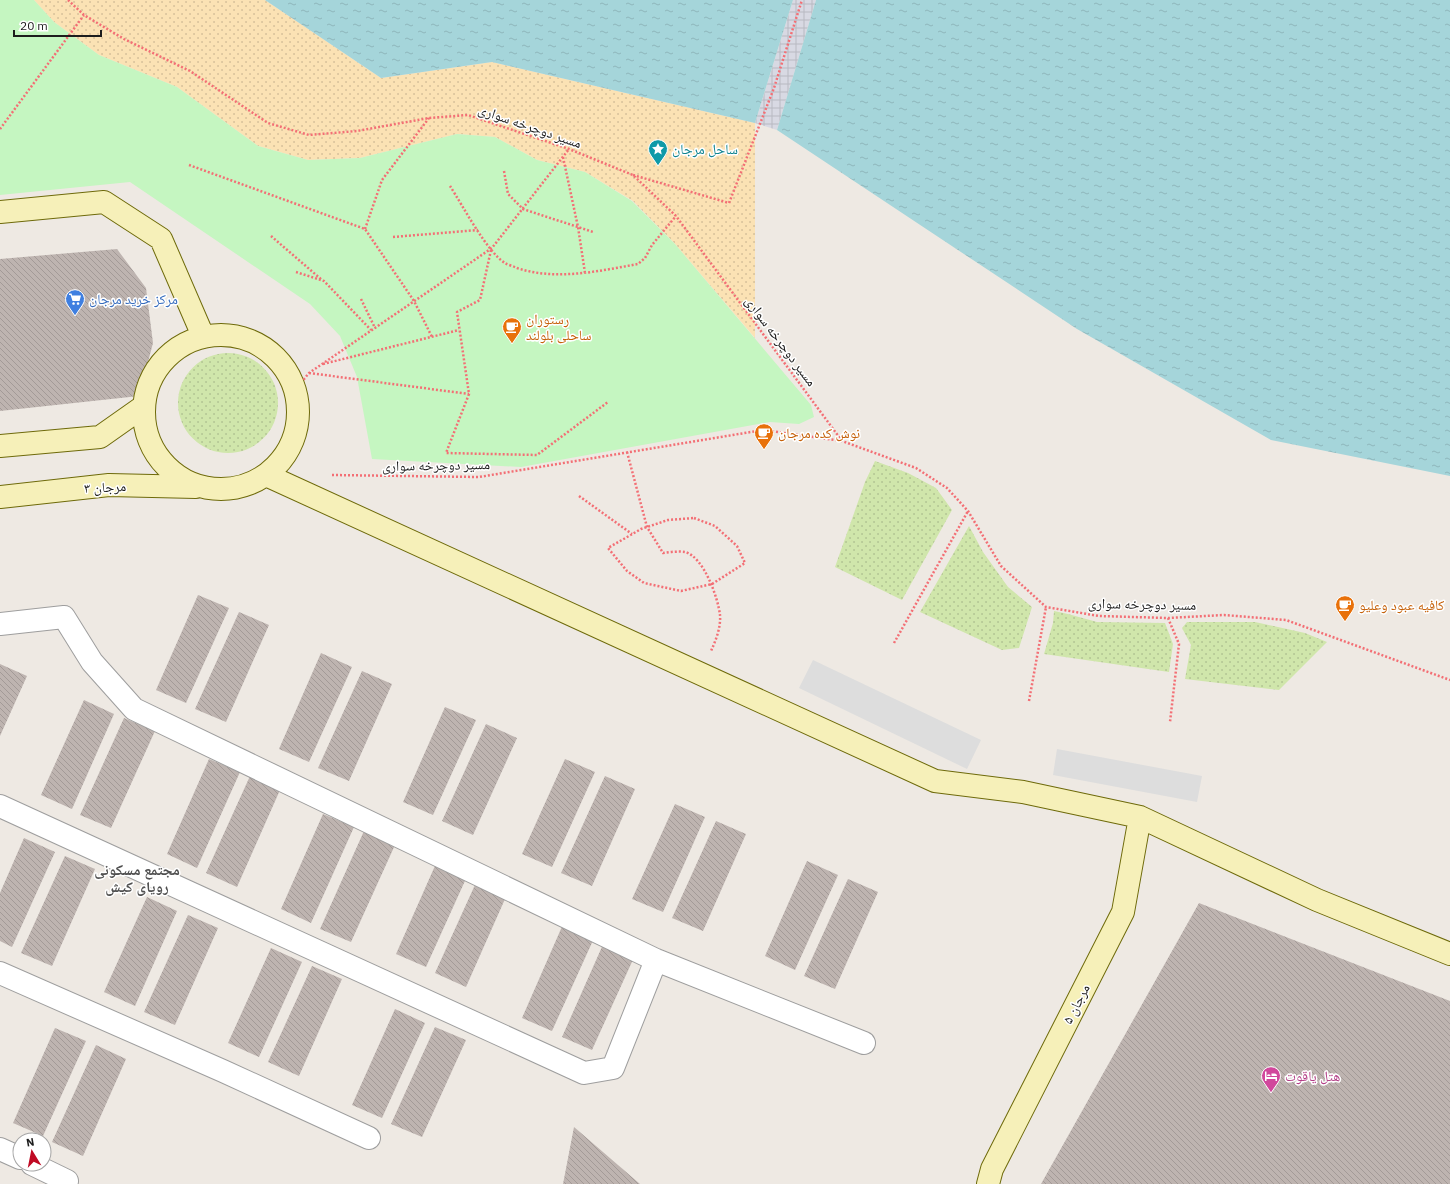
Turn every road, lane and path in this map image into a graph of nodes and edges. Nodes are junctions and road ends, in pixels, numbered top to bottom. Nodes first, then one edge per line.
1 (68, 0) edge
2 (802, 0) edge
3 (84, 15) junction
4 (429, 118) junction
5 (0, 129) edge
6 (569, 149) junction
7 (563, 157) junction
8 (189, 165) dead end
9 (504, 171) dead end
10 (633, 175) junction
11 (450, 186) dead end
12 (523, 209) junction
13 (0, 212) edge
14 (676, 216) junction
15 (578, 227) junction
16 (365, 229) junction
17 (478, 230) junction
18 (593, 232) dead end
19 (271, 236) dead end
20 (393, 237) dead end
21 (491, 250) junction
22 (296, 272) dead end
23 (585, 273) junction
24 (324, 281) junction
25 (361, 299) dead end
26 (414, 301) junction
27 (375, 328) junction
28 (371, 330) junction
29 (459, 330) junction
30 (203, 336) junction
31 (432, 337) junction
32 (321, 365) junction
33 (302, 381) junction
34 (468, 394) junction
35 (608, 402) dead end
36 (144, 406) junction
37 (842, 441) junction
38 (0, 446) edge
39 (627, 452) junction
40 (266, 474) junction
41 (329, 475) dead end
42 (211, 488) junction
43 (579, 496) dead end
44 (0, 497) edge
45 (968, 511) junction
46 (647, 527) junction
47 (632, 534) junction
48 (712, 584) junction
49 (1046, 607) junction
50 (1168, 618) junction
51 (0, 624) edge
52 (894, 643) dead end
53 (699, 672) junction
54 (1450, 680) edge
55 (1029, 701) dead end
56 (1170, 722) dead end
57 (0, 806) edge
58 (1140, 817) junction
59 (1450, 954) edge
60 (656, 960) junction
61 (0, 973) edge
62 (864, 1043) dead end
63 (369, 1138) dead end
64 (0, 1149) edge
65 (12, 1154) edge
66 (48, 1172) edge
67 (67, 1181) dead end
68 (988, 1184) edge

1 - 3 path, مسیر دوچرخه سواری
2 - 10 path
3 - 4 path, مسیر دوچرخه سواری
3 - 5 path
4 - 6 path, مسیر دوچرخه سواری
4 - 16 path
6 - 7 path
6 - 10 path, مسیر دوچرخه سواری
7 - 12 path
7 - 15 path
8 - 16 path
9 - 12 path
10 - 14 path, مسیر دوچرخه سواری
11 - 17 path
12 - 15 path
12 - 21 path
13 - 30 street
14 - 23 path
14 - 37 path, مسیر دوچرخه سواری
15 - 18 path
15 - 23 path
16 - 26 path
17 - 20 path
17 - 21 path
19 - 24 path
21 - 23 path
21 - 26 path
21 - 29 path
22 - 24 path
24 - 28 path
25 - 27 path
26 - 27 path
26 - 31 path
27 - 28 path
28 - 32 path
29 - 31 path
29 - 34 path
30 - 33 street
30 - 36 street
31 - 32 path
32 - 33 path
33 - 34 path
33 - 40 street
34 - 35 path
36 - 38 street
36 - 42 street
37 - 39 path, مسیر دوچرخه سواری
37 - 45 path, مسیر دوچرخه سواری
39 - 41 path, مسیر دوچرخه سواری
39 - 46 path
40 - 42 street
40 - 53 street
42 - 44 street, مرجان ۳
43 - 47 path
45 - 49 path, مسیر دوچرخه سواری
45 - 52 path
46 - 47 path
46 - 48 path
46 - 48 path
47 - 48 path
48 - 53 path
49 - 50 path, مسیر دوچرخه سواری
49 - 55 path
50 - 54 path, مسیر دوچرخه سواری
50 - 56 path
51 - 60 street
53 - 58 street
57 - 60 street
58 - 59 street
58 - 68 street, مرجان ۵
60 - 62 street
61 - 63 street
64 - 65 street
66 - 67 street

